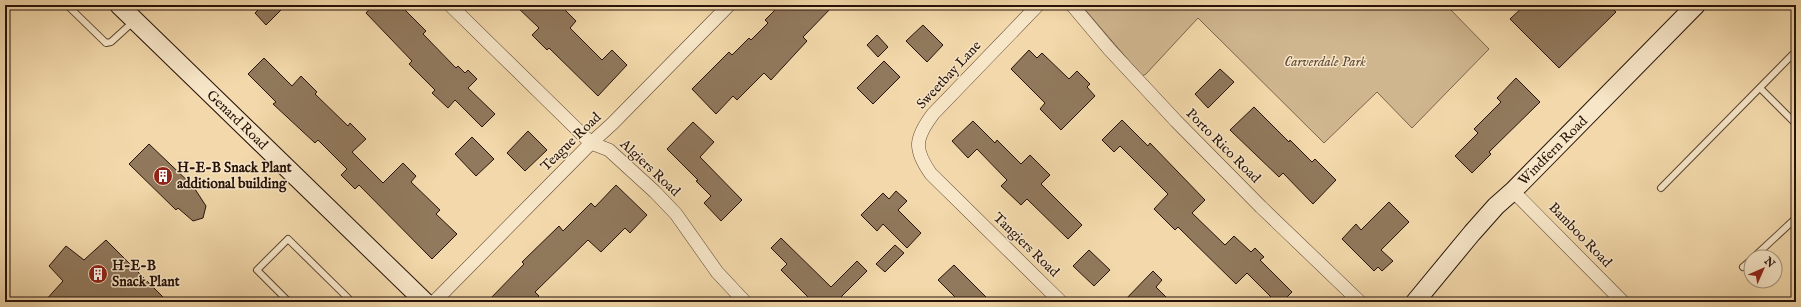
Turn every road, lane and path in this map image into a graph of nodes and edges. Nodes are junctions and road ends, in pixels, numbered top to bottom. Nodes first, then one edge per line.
1 (67, 5) edge
2 (118, 5) edge
3 (450, 5) edge
4 (729, 5) edge
5 (1038, 5) edge
6 (1072, 5) edge
7 (1696, 5) edge
8 (135, 21) junction
9 (1796, 51) edge
10 (1760, 88) junction
11 (1796, 124) edge
12 (591, 143) junction
13 (1661, 188) dead end
14 (1513, 191) junction
15 (968, 211) joint
16 (1796, 218) edge
17 (1763, 249) edge
18 (289, 302) edge
19 (352, 302) edge
20 (424, 302) edge
21 (434, 302) edge
22 (745, 302) edge
23 (1061, 302) edge
24 (1360, 302) edge
25 (1415, 302) edge
26 (1623, 302) edge

1 - 8 lane
2 - 8 street, Genard Road
3 - 12 street, Algiers Road
4 - 12 street, Teague Road
5 - 15 street, Sweetbay Lane
6 - 24 street, Porto Rico Road
7 - 14 street, Windfern Road
8 - 20 street, Genard Road
9 - 10 lane
10 - 11 lane
10 - 13 lane
12 - 21 street, Teague Road
12 - 22 street, Algiers Road
14 - 25 street, Windfern Road
14 - 26 street, Bamboo Road
15 - 23 street, Tangiers Road
16 - 17 lane
18 - 19 lane

